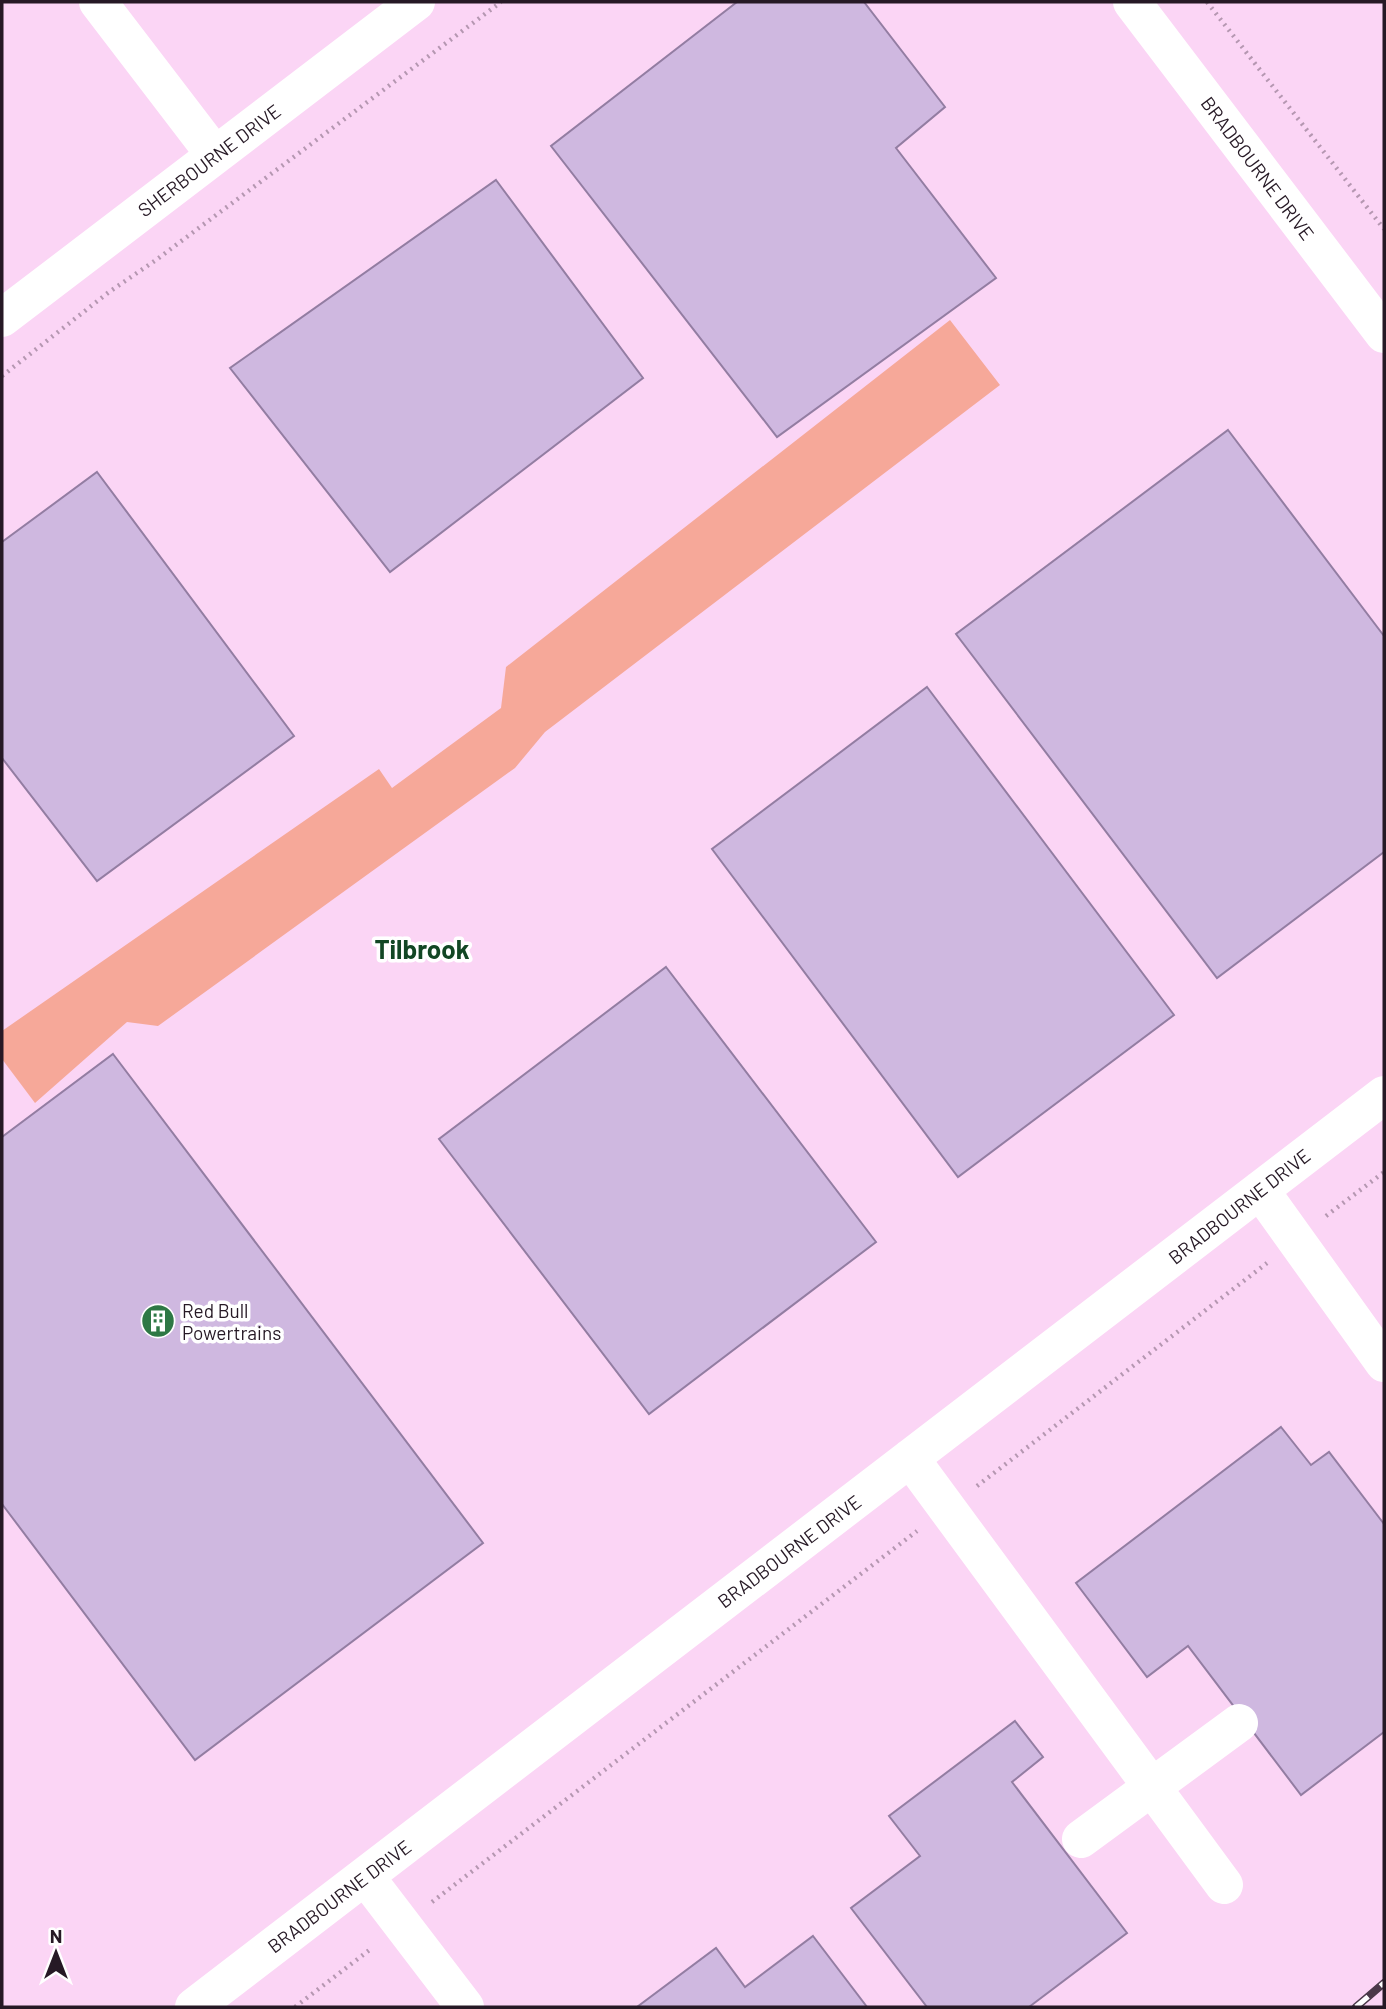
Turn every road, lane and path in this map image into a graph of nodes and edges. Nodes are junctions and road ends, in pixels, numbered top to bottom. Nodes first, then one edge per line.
1 (98, 2) edge
2 (416, 2) edge
3 (501, 2) edge
4 (1132, 2) edge
5 (1207, 2) edge
6 (215, 155) junction
7 (1384, 229) edge
8 (2, 318) edge
9 (1384, 334) edge
10 (2, 376) edge
11 (1384, 1095) edge
12 (1384, 1172) edge
13 (1260, 1190) junction
14 (1296, 1240) junction
15 (1384, 1363) edge
16 (910, 1458) junction
17 (947, 1508) junction
18 (1239, 1723) dead end
19 (1152, 1787) junction
20 (1082, 1839) dead end
21 (365, 1876) junction
22 (1224, 1885) dead end
23 (402, 1925) junction
24 (194, 2007) edge
25 (295, 2007) edge
26 (465, 2007) edge

1 - 6 street
2 - 6 street, SHERBOURNE DRIVE
3 - 10 path
4 - 9 street, BRADBOURNE DRIVE
5 - 7 path
6 - 8 street, SHERBOURNE DRIVE
11 - 13 street, BRADBOURNE DRIVE
12 - 14 path
13 - 14 street
13 - 16 street, BRADBOURNE DRIVE
14 - 15 street
14 - 17 path
16 - 17 street
16 - 21 street, BRADBOURNE DRIVE
17 - 19 street
17 - 23 path
18 - 19 street
19 - 20 street
19 - 22 street
21 - 23 street
21 - 24 street, BRADBOURNE DRIVE
23 - 25 path
23 - 26 street

